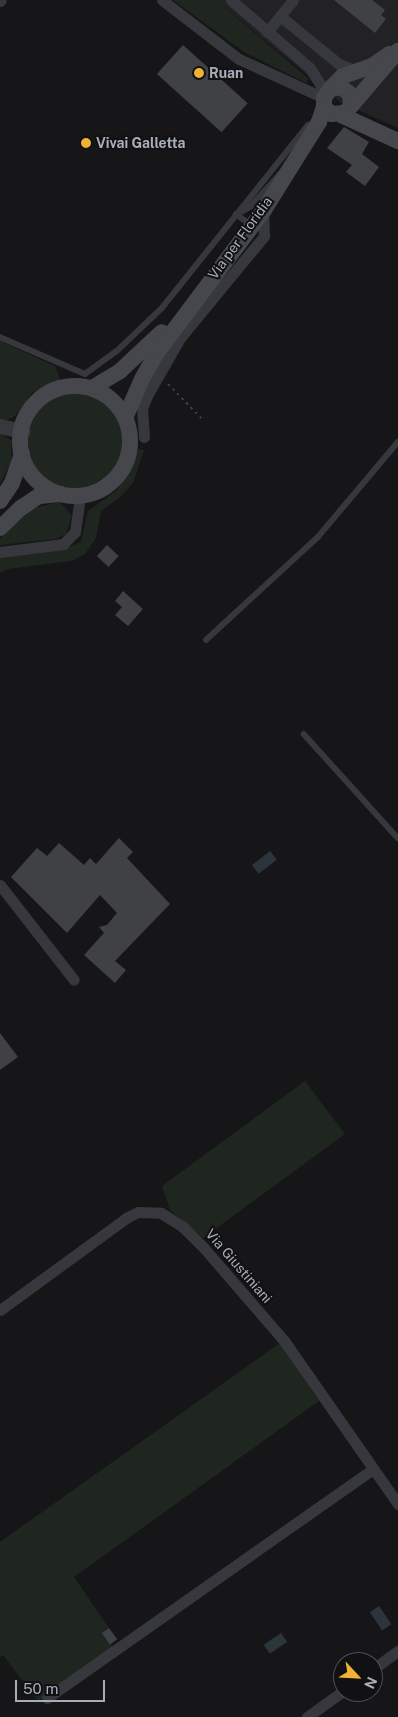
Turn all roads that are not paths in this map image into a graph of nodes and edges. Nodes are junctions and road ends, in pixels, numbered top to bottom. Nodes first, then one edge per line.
1 (162, 0) edge
2 (231, 0) edge
3 (293, 0) edge
4 (280, 16) junction
5 (268, 32) junction
6 (398, 46) edge
7 (398, 51) edge
8 (337, 97) junction
9 (398, 141) edge
10 (290, 165) junction
11 (264, 210) junction
12 (236, 214) junction
13 (252, 226) junction
14 (189, 306) junction
15 (0, 337) edge
16 (92, 388) junction
17 (126, 418) junction
18 (0, 426) edge
19 (22, 431) junction
20 (144, 437) dead end
21 (398, 442) edge
22 (22, 454) junction
23 (62, 494) junction
24 (80, 496) junction
25 (0, 501) edge
26 (0, 528) edge
27 (0, 552) edge
28 (206, 640) dead end
29 (304, 734) dead end
30 (398, 838) edge
31 (0, 885) edge
32 (74, 980) dead end
33 (0, 1310) edge
34 (373, 1469) junction
35 (398, 1504) edge
36 (398, 1651) edge
37 (383, 1662) edge
38 (47, 1698) dead end
39 (333, 1699) edge
40 (311, 1716) edge

1 - 8 street
2 - 5 street
3 - 4 street
4 - 5 street
4 - 8 street
5 - 8 street
6 - 8 main road
7 - 8 main road
8 - 9 main road
8 - 10 main road, Via per Floridia
8 - 12 lane
10 - 11 main road, Via per Floridia
10 - 12 lane
11 - 13 main road, Via per Floridia
11 - 20 street
12 - 13 lane
12 - 15 lane
13 - 14 main road, Via per Floridia
14 - 16 main road
14 - 17 main road
16 - 17 main road
16 - 19 main road
17 - 24 main road
18 - 19 street
19 - 22 main road
21 - 28 lane
22 - 23 main road
22 - 25 main road
23 - 24 main road
23 - 26 main road
24 - 27 street
29 - 30 lane
31 - 32 street
33 - 34 street, Via Giustiniani
34 - 35 street, Via Giustiniani
34 - 38 street
36 - 37 street
39 - 40 street

